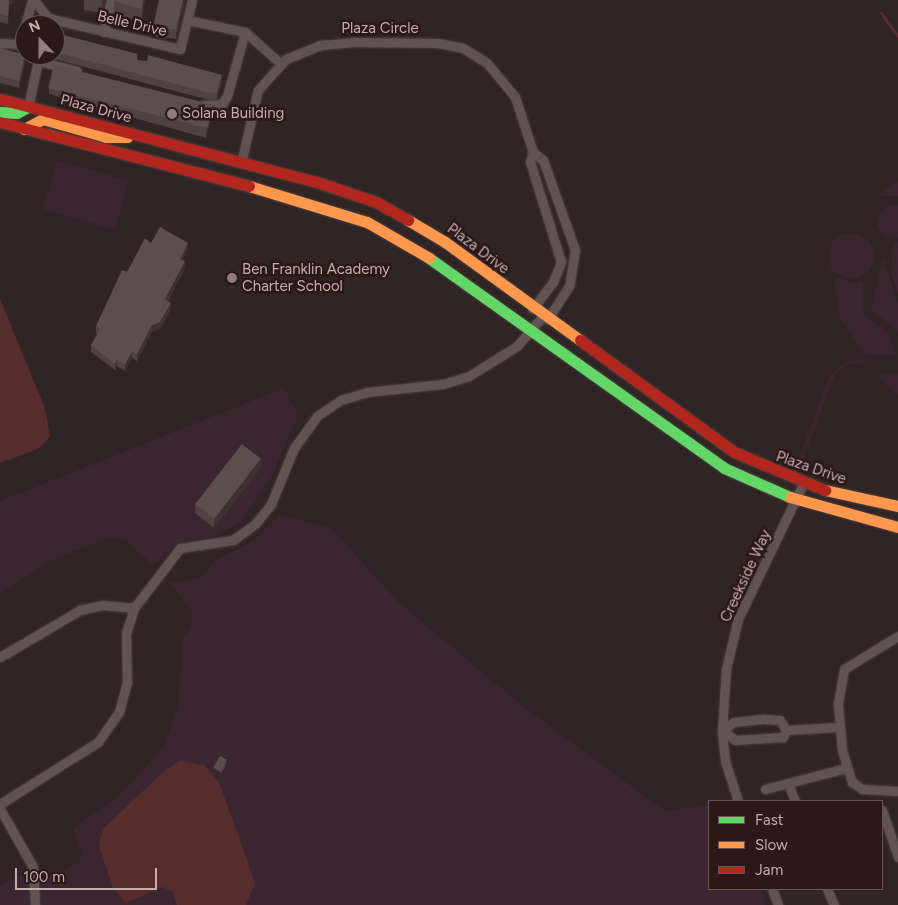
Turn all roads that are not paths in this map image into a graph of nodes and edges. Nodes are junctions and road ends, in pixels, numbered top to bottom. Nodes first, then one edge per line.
1 (33, 0) edge
2 (110, 0) edge
3 (192, 0) edge
4 (29, 15) edge
5 (43, 15) edge
6 (188, 20) junction
7 (65, 24) edge
8 (104, 32) junction
9 (245, 32) junction
10 (0, 43) edge
11 (15, 44) edge
12 (280, 63) junction
13 (37, 65) edge
14 (61, 65) edge
15 (86, 73) edge
16 (0, 99) edge
17 (190, 101) edge
18 (28, 107) junction
19 (0, 112) edge
20 (0, 122) edge
21 (24, 129) junction
22 (146, 138) junction
23 (533, 152) junction
24 (241, 163) junction
25 (532, 309) junction
26 (545, 319) junction
27 (531, 332) junction
28 (803, 484) junction
29 (796, 501) junction
30 (898, 506) edge
31 (898, 526) edge
32 (134, 608) junction
33 (898, 636) edge
34 (0, 657) edge
35 (838, 727) junction
36 (722, 730) junction
37 (786, 730) junction
38 (846, 768) junction
39 (788, 783) junction
40 (765, 788) dead end
41 (898, 791) edge
42 (879, 797) edge
43 (738, 800) edge
44 (795, 800) edge
45 (0, 804) edge
46 (0, 809) edge
47 (883, 813) edge
48 (898, 856) edge
49 (772, 890) edge
50 (828, 890) edge
51 (35, 905) edge
52 (778, 905) edge
53 (834, 905) edge

1 - 4 street, Belle Drive
1 - 5 street, Belle Drive
2 - 8 street
3 - 6 street
6 - 8 street, Belle Drive
6 - 9 street
7 - 8 street, Belle Drive
9 - 12 street
9 - 17 street
10 - 11 street, Belle Drive
12 - 23 street, Plaza Circle
12 - 24 street, Plaza Circle
13 - 18 street
14 - 15 street
16 - 18 street, Plaza Drive
18 - 19 street
18 - 22 street, Plaza Drive
20 - 21 street
21 - 22 street
21 - 27 street
22 - 24 street, Plaza Drive
23 - 25 street, Plaza Circle
23 - 26 street, Plaza Circle
24 - 25 street, Plaza Drive
25 - 26 street, Plaza Drive
26 - 27 street, Plaza Circle
26 - 28 street, Plaza Drive
27 - 29 street
27 - 32 street, Plaza Circle
28 - 29 street, Creekside Way
28 - 30 street, Plaza Drive
29 - 31 street
29 - 36 street, Creekside Way
32 - 34 street
32 - 45 street, Plaza Circle
33 - 35 street
35 - 37 street
35 - 38 street
36 - 37 street
36 - 37 street
36 - 43 street, Creekside Way
38 - 39 street
38 - 42 street
39 - 40 street
39 - 44 street
41 - 42 street
46 - 51 street
47 - 48 street
49 - 52 street
50 - 53 street

